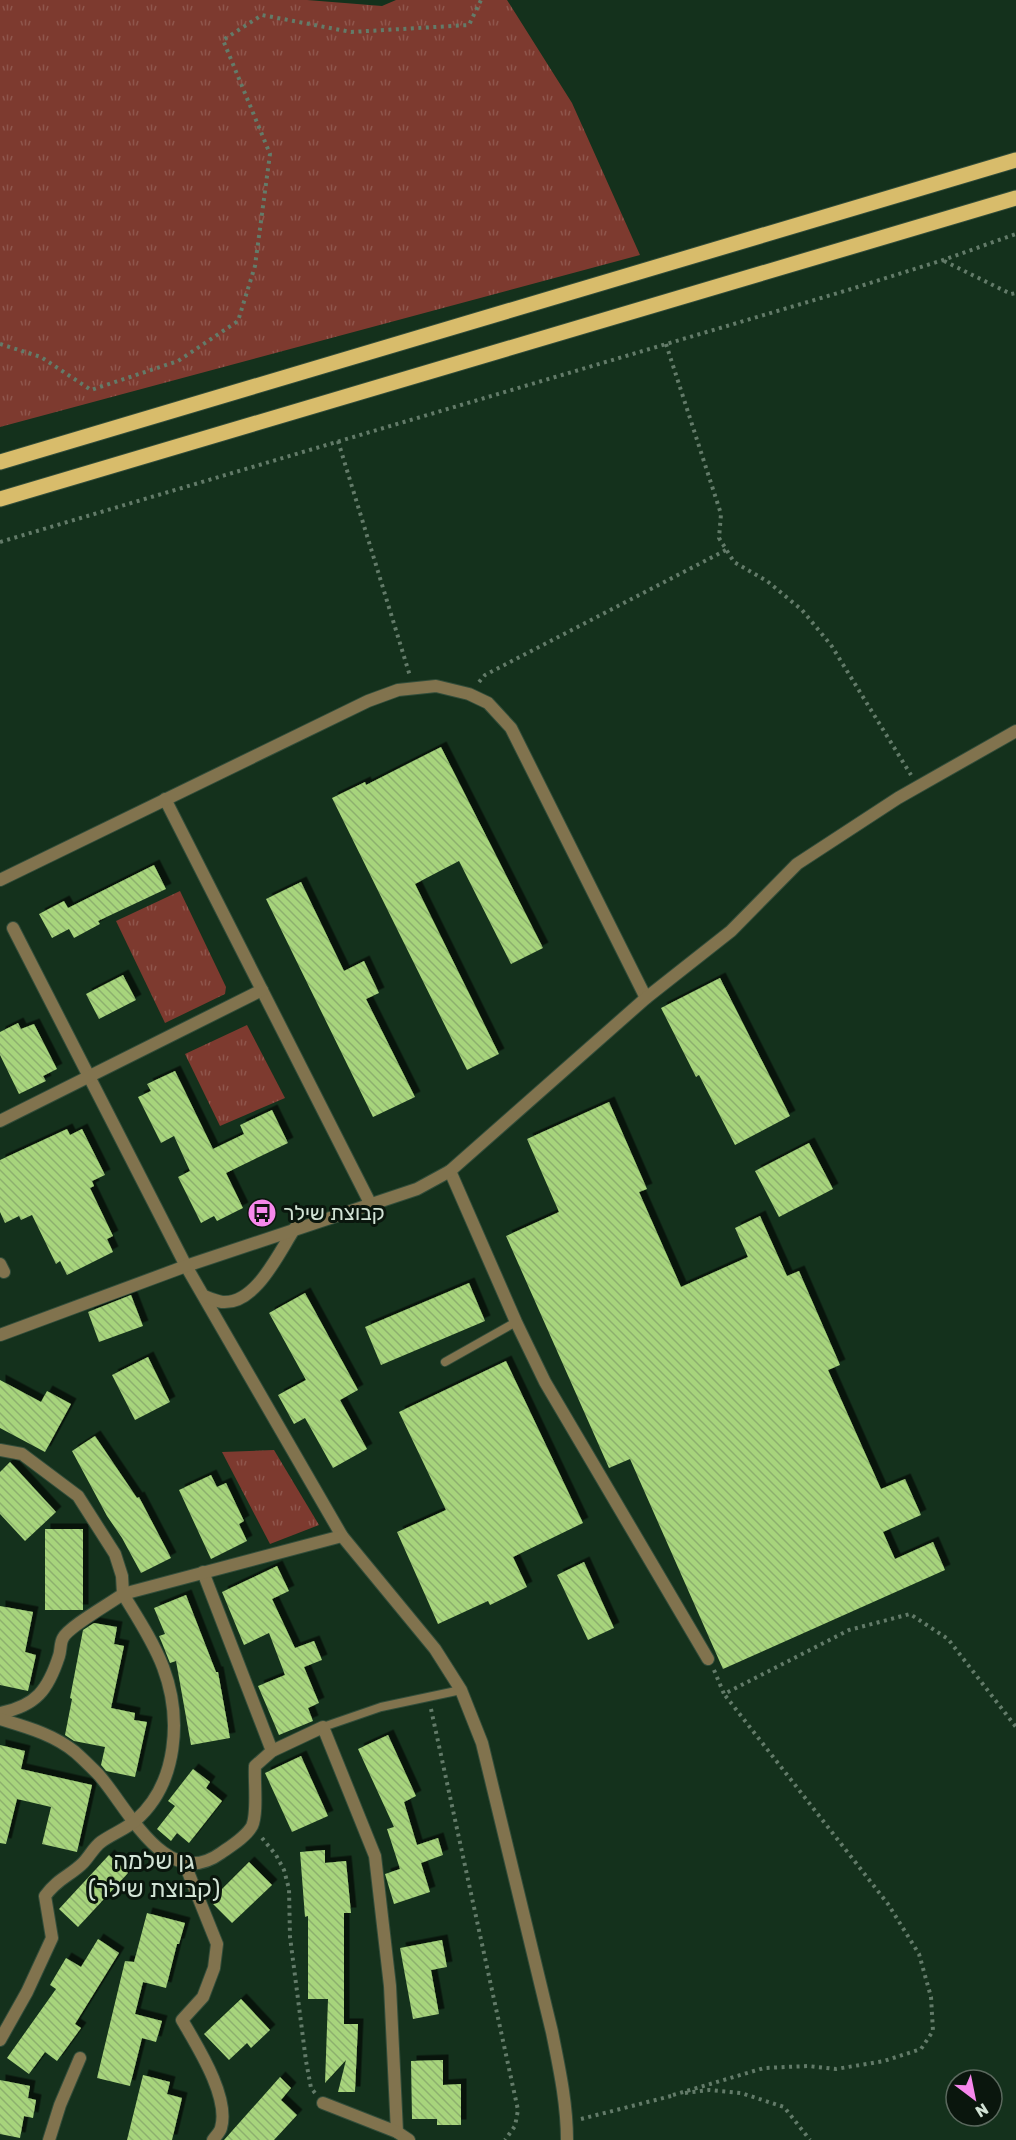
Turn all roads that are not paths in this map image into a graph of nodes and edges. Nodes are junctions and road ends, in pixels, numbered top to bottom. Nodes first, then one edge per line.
1 (1016, 160) edge
2 (1016, 198) edge
3 (0, 462) edge
4 (0, 499) edge
5 (1016, 731) edge
6 (165, 799) junction
7 (0, 880) edge
8 (14, 928) dead end
9 (262, 990) junction
10 (646, 998) junction
11 (89, 1076) junction
12 (0, 1121) edge
13 (450, 1171) junction
14 (370, 1203) junction
15 (295, 1228) junction
16 (186, 1266) junction
17 (204, 1296) junction
18 (516, 1322) junction
19 (0, 1335) edge
20 (445, 1362) dead end
21 (0, 1450) edge
22 (342, 1536) junction
23 (203, 1572) junction
24 (123, 1594) junction
25 (708, 1659) road end
26 (461, 1690) junction
27 (0, 1713) edge
28 (0, 1719) edge
29 (323, 1727) junction
30 (272, 1751) junction
31 (134, 1822) junction
32 (184, 1862) junction
33 (0, 2040) edge
34 (80, 2058) dead end
35 (323, 2103) road end
36 (397, 2132) junction
37 (49, 2140) edge
38 (213, 2140) edge
39 (409, 2140) edge
40 (567, 2140) edge

1 - 3 main road
2 - 4 main road
5 - 10 street
6 - 7 street
6 - 9 street
6 - 10 street
8 - 11 street
9 - 11 street
9 - 14 street
10 - 13 street
11 - 12 street
11 - 16 street
13 - 14 street
13 - 18 street
14 - 15 street
15 - 16 street
15 - 17 street
16 - 17 street
16 - 19 street
17 - 22 street
18 - 20 lane
18 - 25 street
21 - 24 street
22 - 23 street
22 - 26 street
23 - 24 street
23 - 30 street
24 - 27 street
24 - 31 street
26 - 29 lane
26 - 40 street
28 - 31 street
29 - 30 street
29 - 36 street
30 - 32 street
31 - 32 street
31 - 33 street
32 - 38 street
34 - 37 street
35 - 36 street
36 - 39 street

